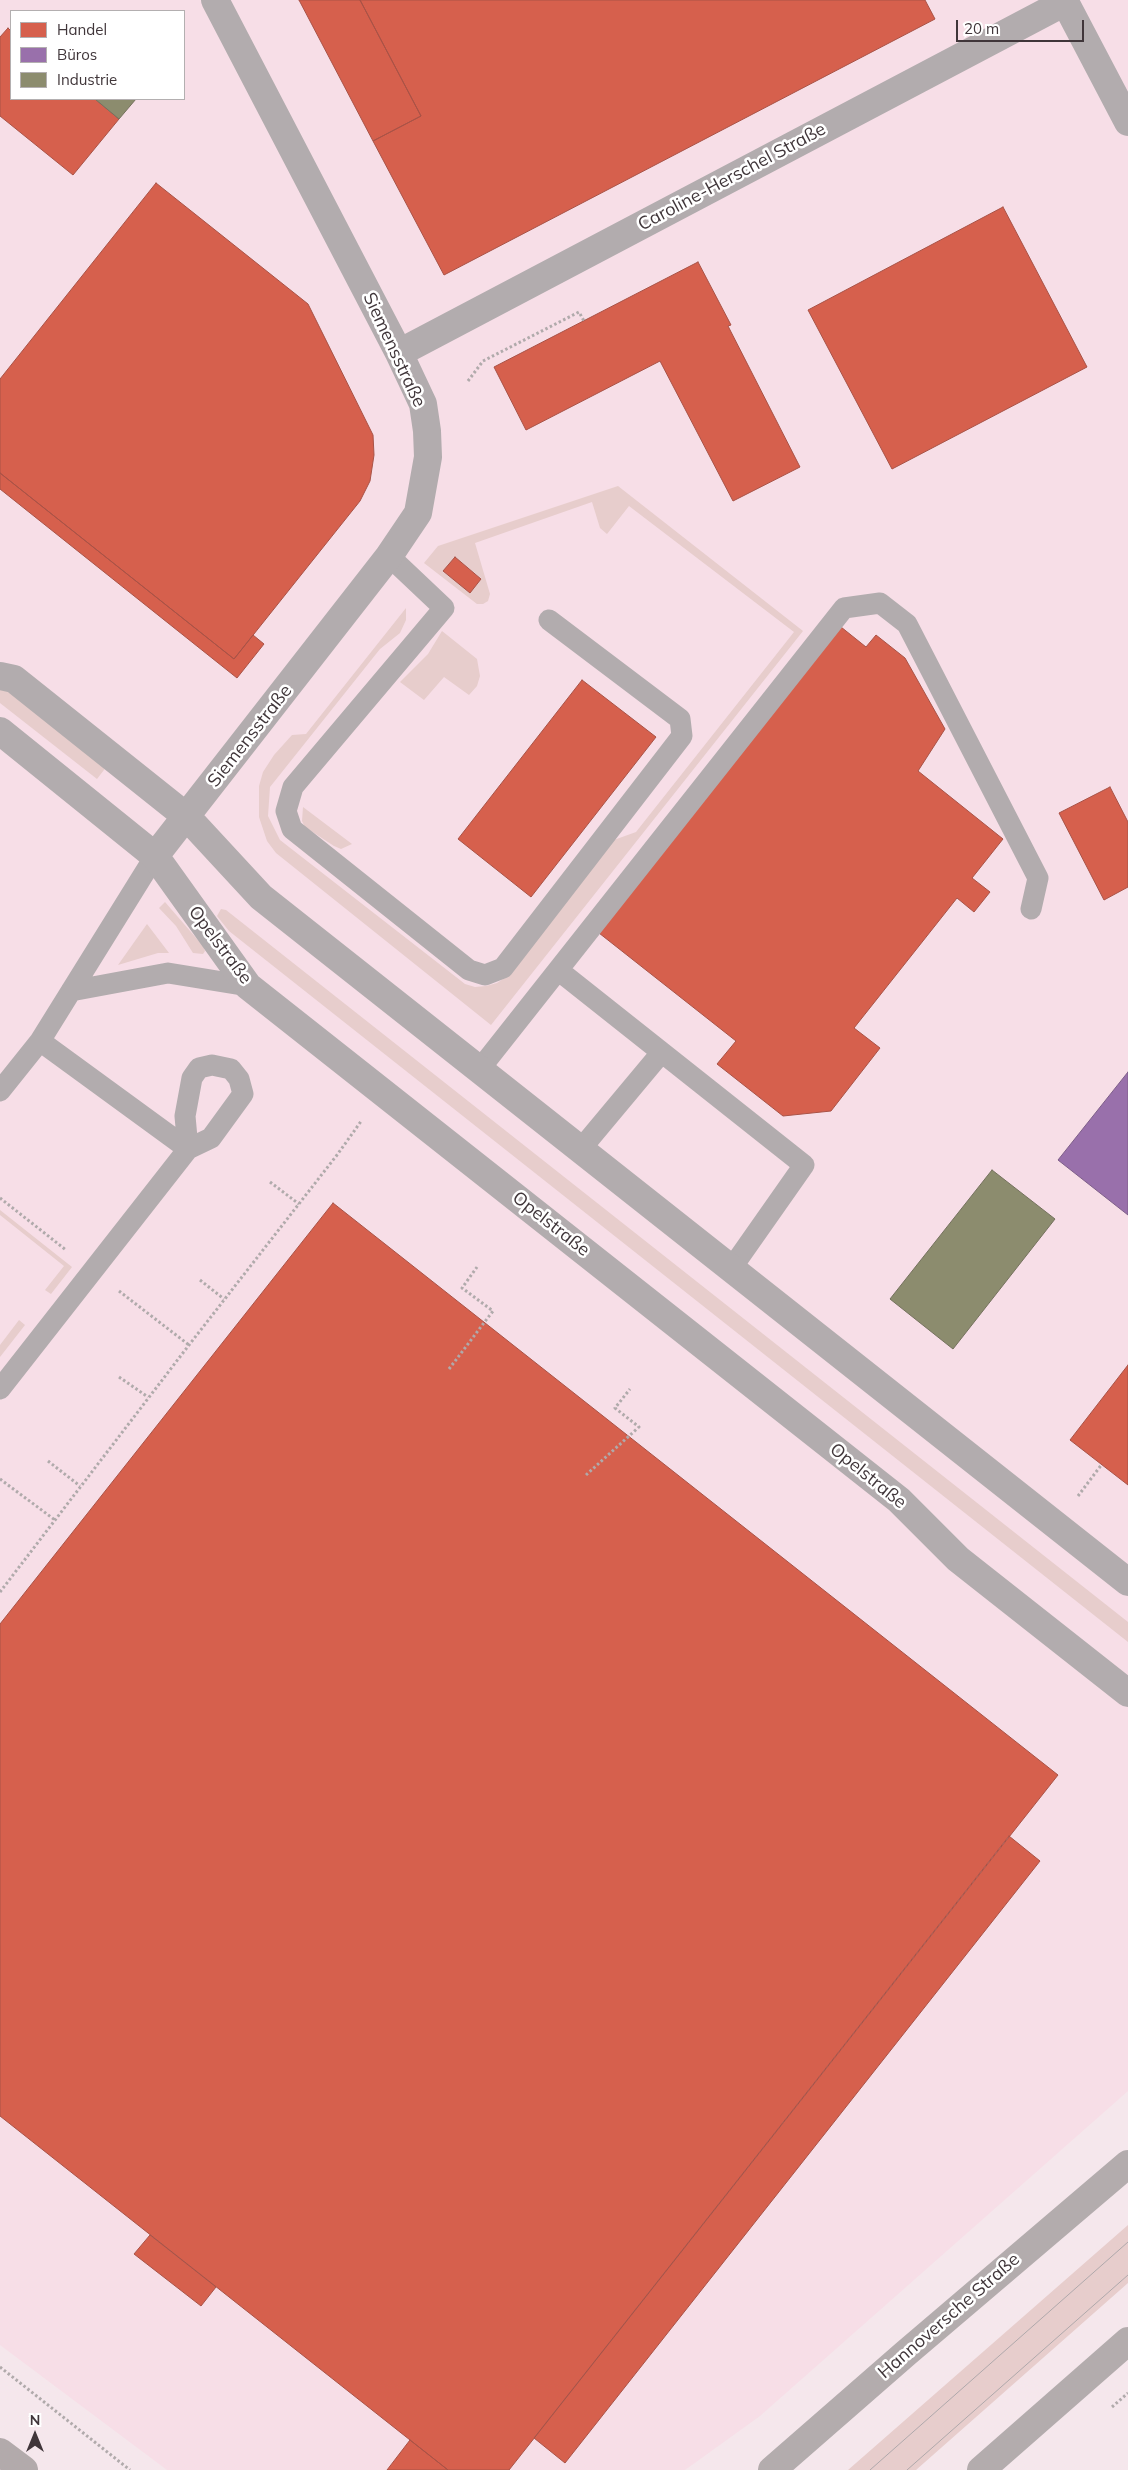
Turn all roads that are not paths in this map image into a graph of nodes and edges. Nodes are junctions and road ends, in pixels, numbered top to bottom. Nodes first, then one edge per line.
1 (215, 0) edge
2 (1064, 1) edge
3 (1128, 122) edge
4 (399, 352) junction
5 (389, 556) junction
6 (549, 620) dead end
7 (0, 676) edge
8 (0, 731) edge
9 (187, 817) junction
10 (155, 856) junction
11 (1031, 910) dead end
12 (558, 970) junction
13 (248, 986) junction
14 (71, 991) junction
15 (40, 1041) junction
16 (661, 1053) junction
17 (479, 1070) junction
18 (0, 1091) edge
19 (580, 1150) junction
20 (731, 1269) junction
21 (0, 1389) edge
22 (1128, 1582) edge
23 (1128, 1693) edge
24 (1128, 2164) edge
25 (1128, 2341) edge
26 (0, 2452) edge
27 (24, 2470) edge
28 (772, 2470) edge
29 (981, 2470) edge

1 - 4 street, Siemensstraße
2 - 3 street
2 - 4 street, Caroline-Herschel Straße
4 - 5 street, Siemensstraße
5 - 6 lane
5 - 9 street, Siemensstraße
7 - 9 street
8 - 10 street, Opelstraße
9 - 10 street, Siemensstraße
9 - 17 street
10 - 13 street, Opelstraße
10 - 14 lane
11 - 12 lane
12 - 16 lane
12 - 17 lane
13 - 14 lane
13 - 23 street, Opelstraße
14 - 15 lane
15 - 18 lane
15 - 21 lane
16 - 19 lane
16 - 20 lane
17 - 19 street
19 - 20 street
20 - 22 street
24 - 28 main road, Hannoversche Straße
25 - 29 main road
26 - 27 highway

